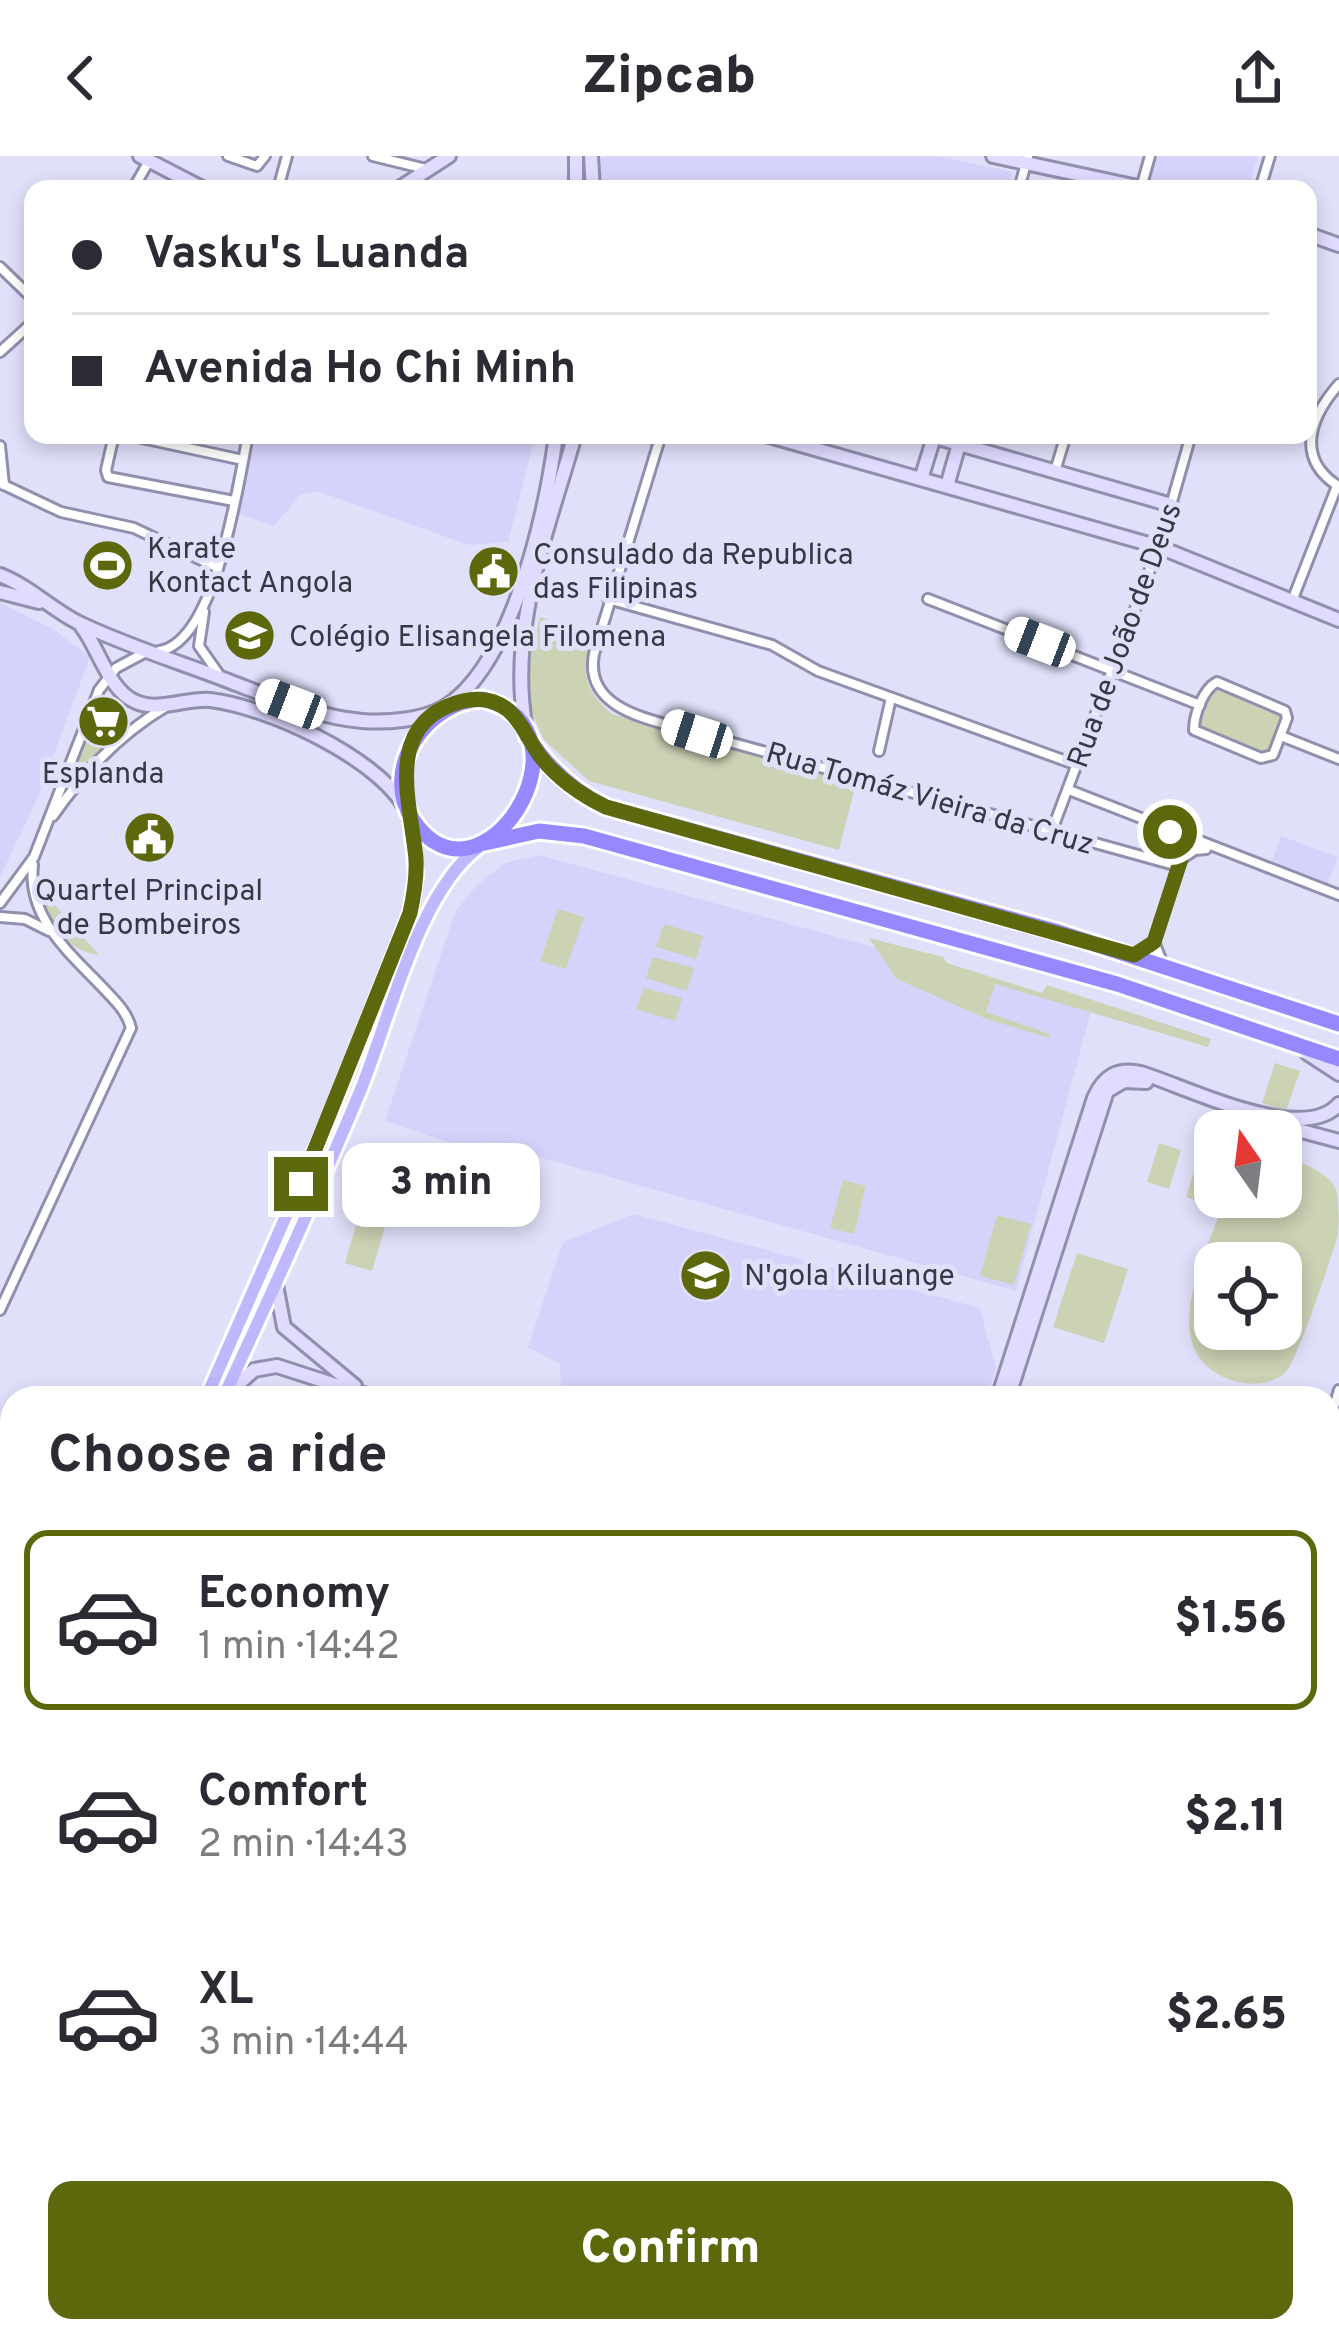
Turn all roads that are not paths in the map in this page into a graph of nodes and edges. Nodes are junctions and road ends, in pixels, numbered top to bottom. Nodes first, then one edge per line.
1 (228, 156) edge
2 (265, 156) edge
3 (374, 156) edge
4 (449, 156) edge
5 (993, 156) edge
6 (144, 158) edge
7 (1027, 160) edge
8 (431, 171) junction
9 (187, 180) edge
10 (414, 180) edge
11 (1107, 180) edge
12 (0, 267) edge
13 (24, 290) edge
14 (24, 330) edge
15 (0, 352) edge
16 (1339, 384) edge
17 (1319, 415) joint
18 (1317, 424) edge
19 (112, 444) edge
20 (169, 444) edge
21 (246, 444) edge
22 (554, 444) edge
23 (573, 444) edge
24 (658, 444) edge
25 (798, 444) edge
26 (940, 444) edge
27 (943, 444) edge
28 (963, 444) edge
29 (1063, 444) edge
30 (1189, 444) edge
31 (1312, 444) edge
32 (0, 446) edge
33 (243, 460) junction
34 (1054, 471) junction
35 (921, 479) junction
36 (2, 486) edge
37 (1338, 486) edge
38 (946, 487) junction
39 (233, 501) junction
40 (1172, 505) junction
41 (1159, 547) junction
42 (218, 568) junction
43 (0, 571) edge
44 (0, 592) edge
45 (207, 598) junction
46 (608, 599) junction
47 (928, 599) dead end
48 (1292, 602) junction
49 (43, 603) junction
50 (1339, 620) edge
51 (80, 623) junction
52 (152, 652) junction
53 (1114, 671) junction
54 (110, 675) junction
55 (224, 679) junction
56 (891, 698) junction
57 (171, 704) junction
58 (1200, 705) junction
59 (444, 707) junction
60 (527, 736) junction
61 (1281, 736) junction
62 (879, 751) dead end
63 (1339, 759) edge
64 (1077, 765) junction
65 (1069, 790) junction
66 (410, 816) junction
67 (45, 827) junction
68 (1170, 832) junction
69 (1051, 833) junction
70 (485, 843) junction
71 (1214, 850) junction
72 (34, 857) junction
73 (1180, 862) junction
74 (1339, 881) edge
75 (1337, 895) edge
76 (0, 903) edge
77 (0, 917) edge
78 (54, 935) junction
79 (1154, 942) junction
80 (1134, 955) junction
81 (1163, 964) junction
82 (1339, 1024) edge
83 (1280, 1039) junction
84 (1339, 1060) edge
85 (1339, 1074) edge
86 (1338, 1107) edge
87 (1339, 1138) edge
88 (276, 1282) junction
89 (0, 1310) edge
90 (211, 1386) edge
91 (229, 1386) edge
92 (236, 1386) edge
93 (347, 1386) edge
94 (356, 1386) edge
95 (1002, 1386) edge
96 (1012, 1386) edge

1 - 2 street
3 - 8 street
4 - 8 street
5 - 7 street
6 - 9 street
7 - 11 street
8 - 10 street
12 - 13 street
14 - 15 street
16 - 17 street
17 - 18 street
19 - 39 street
20 - 33 street
21 - 33 street
22 - 59 street
23 - 60 street
24 - 46 street, Rua Tomáz Vieira da Cruz
25 - 35 street
26 - 35 street
27 - 38 street
28 - 34 street
29 - 34 street
30 - 40 street, Rua de João de Deus
31 - 37 street
32 - 36 street
33 - 39 street
34 - 40 street
35 - 38 street
36 - 42 street
37 - 48 street
38 - 41 street
39 - 42 street
40 - 41 street, Rua de João de Deus
41 - 48 street
41 - 53 street, Rua de João de Deus
42 - 45 street
43 - 49 street
44 - 49 street
45 - 52 street
45 - 55 street
46 - 56 street
46 - 69 street, Rua Tomáz Vieira da Cruz
47 - 53 street
48 - 50 street
49 - 51 street
51 - 52 street
51 - 54 street
52 - 54 street
52 - 55 street
53 - 58 street
53 - 64 street, Rua de João de Deus
54 - 57 street
54 - 67 street
55 - 59 street
56 - 62 street
56 - 64 street
57 - 66 street
57 - 67 street
58 - 61 street
58 - 61 street
59 - 60 highway
59 - 66 highway
60 - 70 highway
60 - 80 highway
61 - 63 street
64 - 65 street, Rua de João de Deus
65 - 68 street
65 - 69 street, Rua de João de Deus
66 - 70 highway
66 - 90 main road
67 - 72 street
68 - 71 street
68 - 73 street
69 - 73 street, Rua Tomáz Vieira da Cruz
70 - 83 highway
70 - 88 main road
71 - 73 street
71 - 75 street
72 - 76 street
72 - 78 street
73 - 79 street
74 - 75 street
77 - 78 street
78 - 89 street
79 - 80 street
79 - 81 street
80 - 81 highway
81 - 82 highway
83 - 84 highway
83 - 85 street
86 - 87 street
86 - 95 street
87 - 96 street
88 - 91 main road
88 - 94 street
92 - 93 street

